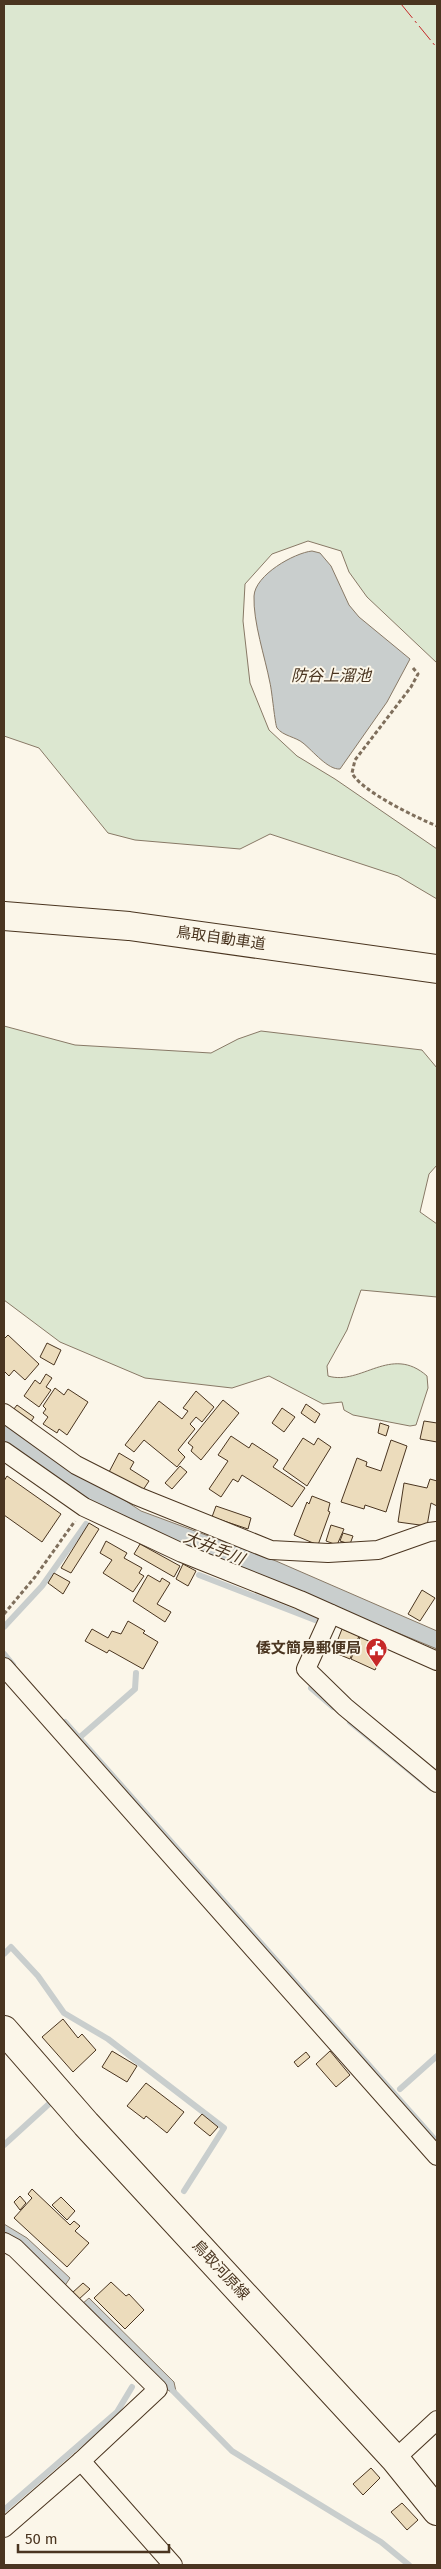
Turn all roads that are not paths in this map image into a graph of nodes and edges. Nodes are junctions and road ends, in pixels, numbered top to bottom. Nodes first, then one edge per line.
1 (4, 901) edge
2 (4, 916) edge
3 (437, 953) edge
4 (437, 969) edge
5 (4, 1413) edge
6 (4, 1451) edge
7 (437, 1532) edge
8 (331, 1614) junction
9 (437, 1661) edge
10 (4, 1667) edge
11 (437, 1783) edge
12 (4, 2030) edge
13 (437, 2156) edge
14 (4, 2242) edge
15 (437, 2420) edge
16 (395, 2460) junction
17 (81, 2461) junction
18 (437, 2511) edge
19 (4, 2528) edge
20 (173, 2565) edge

1 - 3 main road, 鳥取自動車道
2 - 4 main road, 鳥取自動車道
5 - 7 street
6 - 8 street
8 - 9 street
8 - 11 street
10 - 13 street
12 - 16 main road, 鳥取河原線
14 - 17 street
15 - 16 street
16 - 18 main road, 鳥取河原線
17 - 19 street
17 - 20 street

